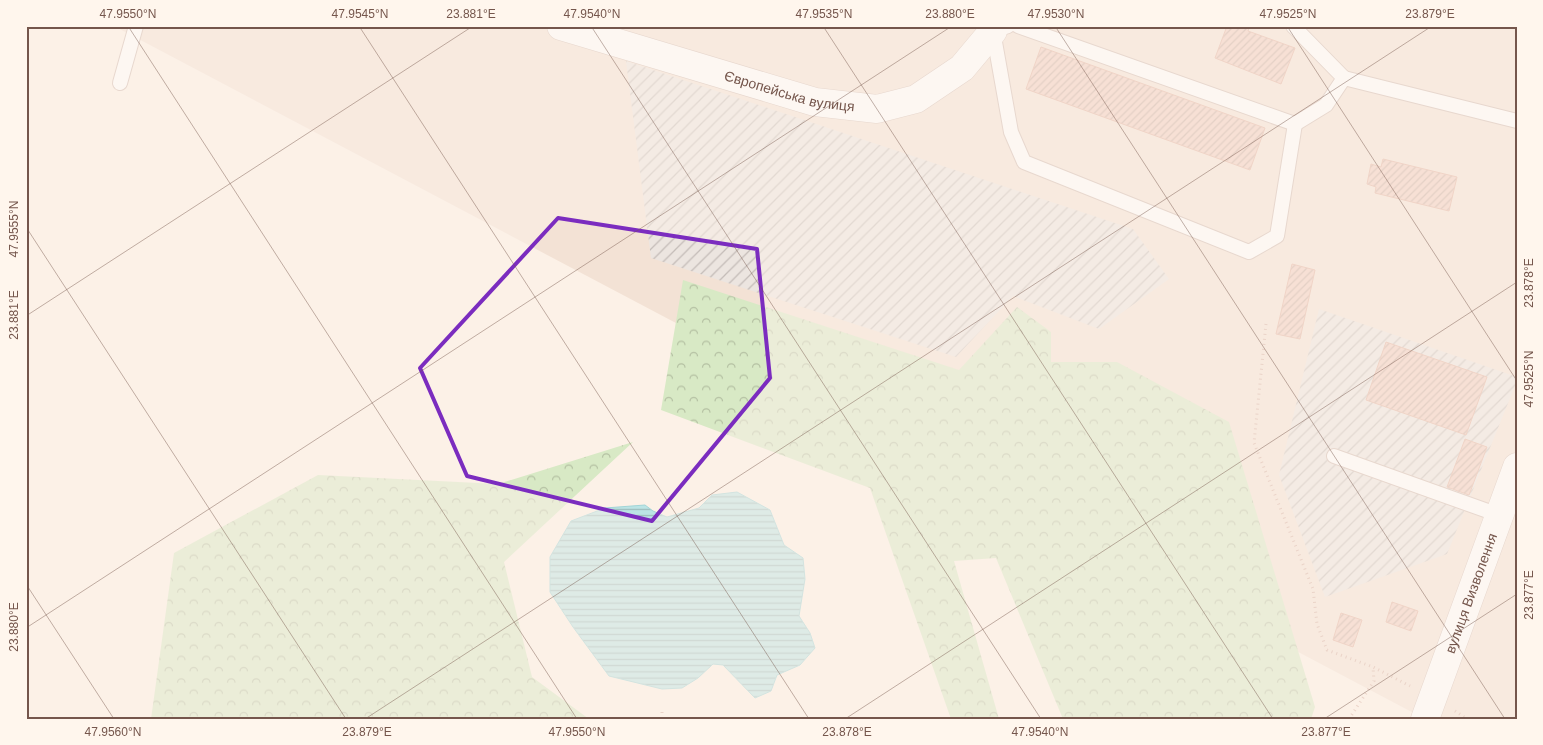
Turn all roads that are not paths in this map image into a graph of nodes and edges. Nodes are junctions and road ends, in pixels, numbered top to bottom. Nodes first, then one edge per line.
1 (136, 26) edge
2 (560, 26) edge
3 (1293, 26) edge
4 (1003, 28) edge
5 (1344, 78) junction
6 (120, 83) dead end
7 (1517, 121) edge
8 (1295, 124) junction
9 (1334, 456) dead end
10 (1517, 467) edge
11 (1499, 515) junction
12 (1428, 708) edge

1 - 6 lane
2 - 4 street, Європейська вулиця
3 - 5 lane
4 - 8 lane
4 - 8 lane
5 - 7 lane
5 - 8 lane
9 - 11 lane
10 - 11 street, вулиця Визволення
11 - 12 street, вулиця Визволення

